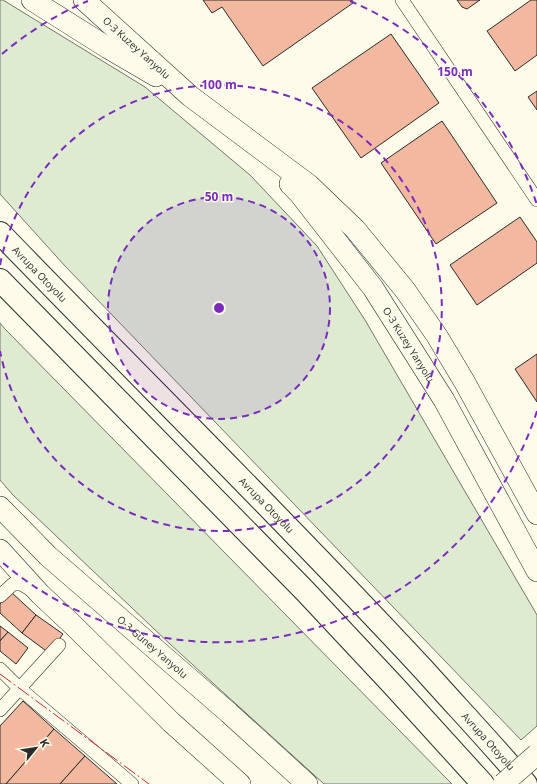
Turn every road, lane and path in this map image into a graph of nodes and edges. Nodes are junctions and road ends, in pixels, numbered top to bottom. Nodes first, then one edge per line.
1 (32, 0) edge
2 (84, 0) edge
3 (402, 0) edge
4 (190, 96) junction
5 (248, 140) junction
6 (537, 200) edge
7 (0, 233) edge
8 (0, 280) edge
9 (0, 507) edge
10 (537, 514) edge
11 (0, 550) edge
12 (537, 571) edge
13 (40, 594) junction
14 (0, 596) edge
15 (145, 641) junction
16 (59, 645) dead end
17 (0, 669) edge
18 (19, 688) junction
19 (0, 710) edge
20 (537, 754) edge
21 (132, 784) edge
22 (240, 784) edge
23 (286, 784) edge
24 (307, 784) edge
25 (483, 784) edge
26 (504, 784) edge
27 (526, 784) edge

1 - 4 main road
2 - 4 main road, O-3 Kuzey Yanyolu
3 - 6 street
4 - 5 main road
5 - 10 main road
5 - 12 main road, O-3 Kuzey Yanyolu
7 - 27 highway, Avrupa Otoyolu
8 - 25 highway
9 - 15 main road, O-3 Güney Yanyolu
11 - 13 main road
13 - 14 street
13 - 22 main road
15 - 23 main road
15 - 24 main road, O-3 Güney Yanyolu
16 - 18 street
17 - 18 street
18 - 19 street
18 - 21 street
20 - 26 main road, bridge

